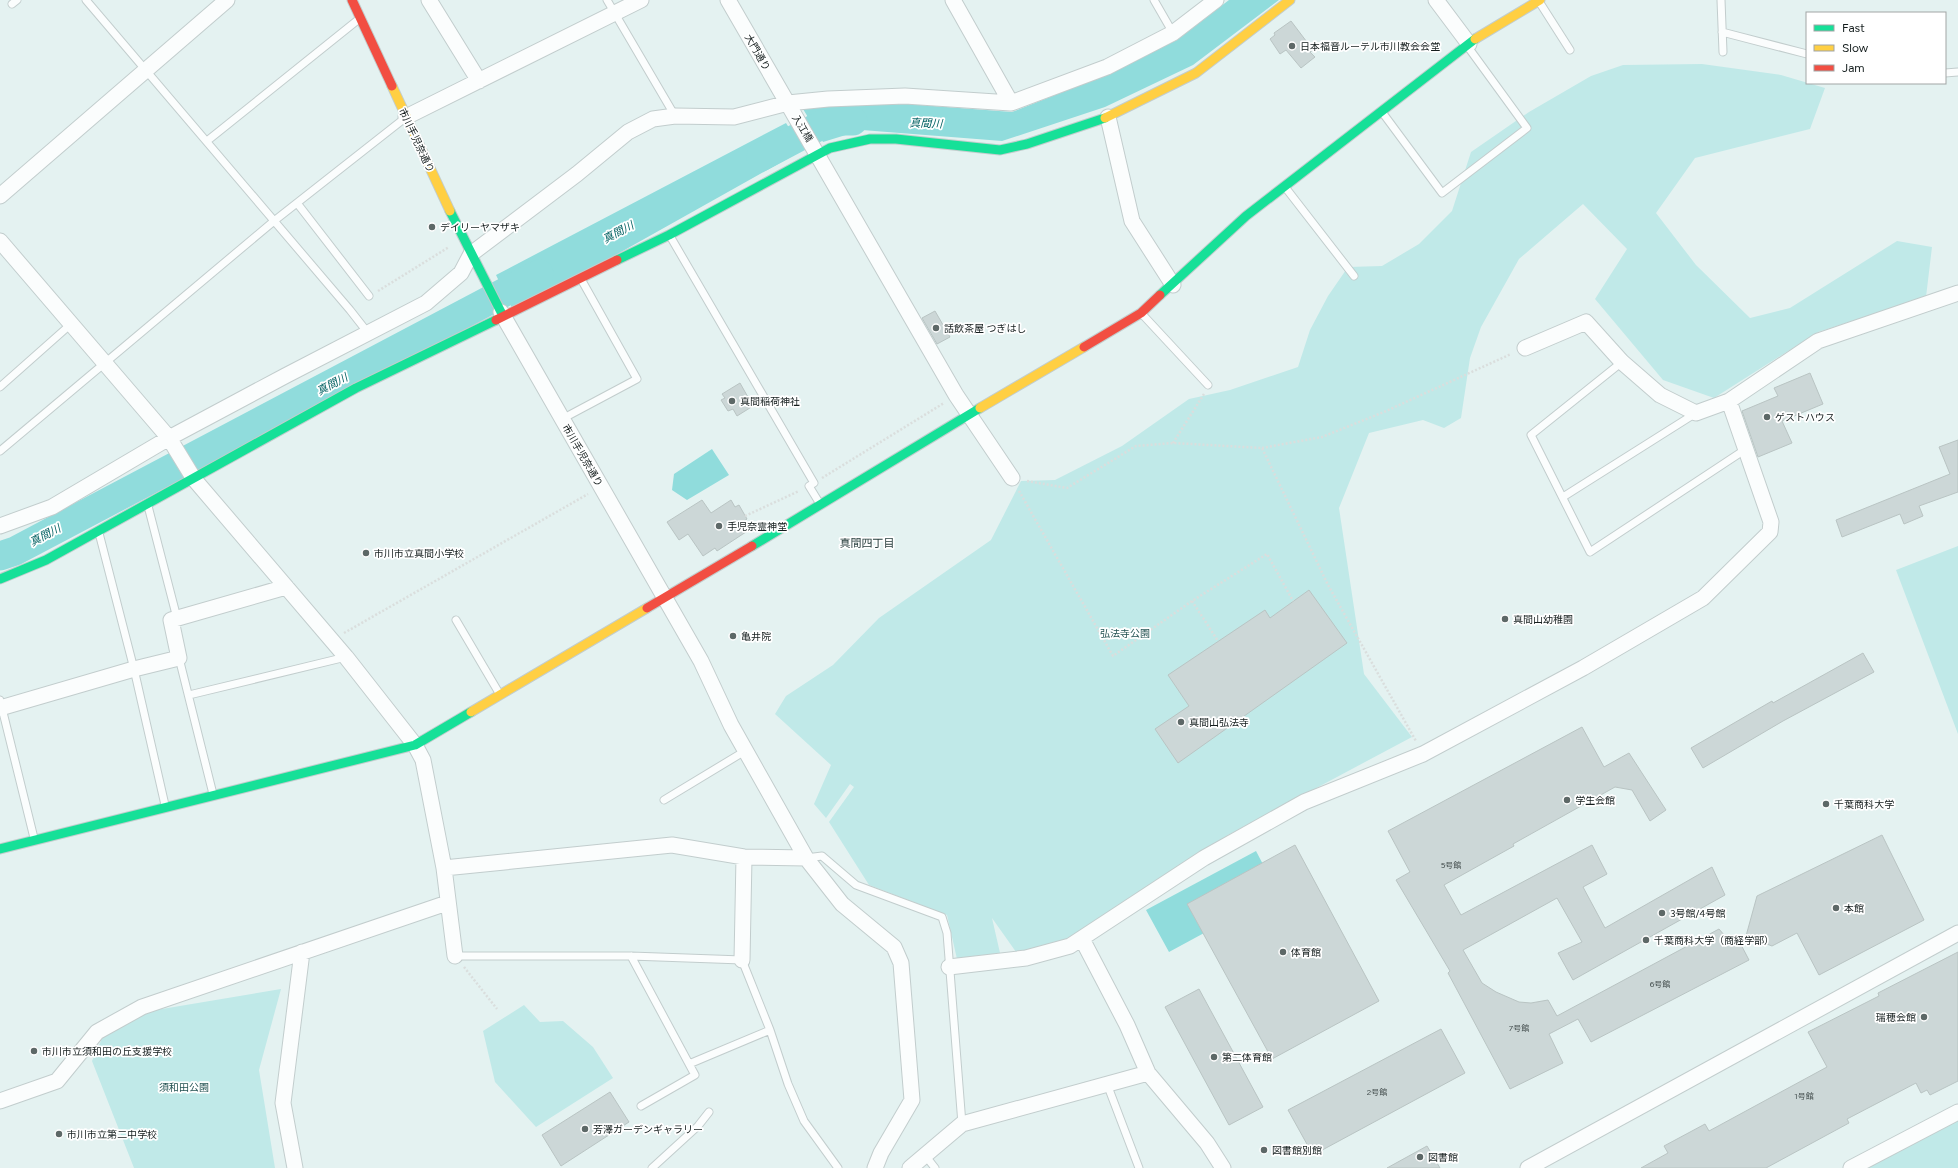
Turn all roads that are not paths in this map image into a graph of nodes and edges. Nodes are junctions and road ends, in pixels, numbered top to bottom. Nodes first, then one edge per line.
1 (86, 0) edge
2 (227, 0) edge
3 (352, 0) edge
4 (429, 0) edge
5 (607, 0) edge
6 (641, 0) edge
7 (728, 0) edge
8 (953, 0) edge
9 (1154, 0) edge
10 (1216, 0) edge
11 (1290, 0) edge
12 (1436, 0) edge
13 (1539, 0) edge
14 (1721, 0) edge
15 (615, 14) junction
16 (360, 18) junction
17 (1722, 32) junction
18 (1173, 33) junction
19 (1468, 44) junction
20 (1570, 50) dead end
21 (1723, 52) dead end
22 (1806, 54) edge
23 (147, 71) junction
24 (1958, 72) edge
25 (1946, 73) edge
26 (479, 81) junction
27 (788, 103) junction
28 (1011, 103) junction
29 (1381, 110) junction
30 (675, 116) junction
31 (406, 117) junction
32 (1108, 117) junction
33 (207, 142) junction
34 (818, 153) junction
35 (1284, 185) junction
36 (0, 196) edge
37 (297, 203) junction
38 (274, 221) junction
39 (670, 235) junction
40 (0, 241) edge
41 (471, 254) junction
42 (1354, 276) dead end
43 (581, 279) junction
44 (1173, 285) junction
45 (1958, 293) edge
46 (369, 296) road end
47 (1141, 313) junction
48 (503, 314) junction
49 (71, 324) junction
50 (368, 333) junction
51 (1525, 348) road end
52 (1622, 362) junction
53 (104, 363) junction
54 (1208, 385) road end
55 (0, 387) edge
56 (1729, 401) junction
57 (1696, 413) junction
58 (970, 414) junction
59 (562, 419) junction
60 (169, 438) junction
61 (1746, 449) junction
62 (0, 451) edge
63 (1012, 478) road end
64 (194, 479) junction
65 (1563, 497) junction
66 (148, 504) junction
67 (822, 506) junction
68 (0, 526) edge
69 (98, 531) junction
70 (0, 579) edge
71 (286, 587) junction
72 (664, 599) junction
73 (177, 618) junction
74 (456, 620) dead end
75 (346, 657) junction
76 (179, 658) junction
77 (134, 669) junction
78 (189, 695) junction
79 (500, 695) junction
80 (1, 705) edge
81 (415, 745) junction
82 (746, 751) junction
83 (214, 795) junction
84 (664, 800) dead end
85 (166, 807) junction
86 (35, 840) junction
87 (0, 849) edge
88 (744, 857) junction
89 (806, 858) junction
90 (444, 868) junction
91 (447, 903) junction
92 (1958, 933) edge
93 (1082, 939) junction
94 (302, 952) junction
95 (455, 956) joint
96 (632, 956) junction
97 (742, 960) junction
98 (949, 967) junction
99 (770, 1030) junction
100 (689, 1064) junction
101 (1148, 1073) junction
102 (1107, 1084) junction
103 (0, 1101) edge
104 (641, 1106) dead end
105 (709, 1112) dead end
106 (1958, 1112) edge
107 (962, 1124) junction
108 (924, 1154) junction
109 (295, 1168) edge
110 (652, 1168) edge
111 (838, 1168) edge
112 (875, 1168) edge
113 (910, 1168) edge
114 (935, 1168) edge
115 (1139, 1168) edge
116 (1223, 1168) edge
117 (1528, 1168) edge
118 (1851, 1168) edge

1 - 23 lane
2 - 23 street
3 - 16 street, 市川手児奈通り
4 - 26 street
5 - 15 lane
6 - 15 street
7 - 27 street, 大門通り
8 - 28 street
9 - 18 lane
10 - 18 street
11 - 32 street
12 - 19 street
13 - 19 street
13 - 20 lane
14 - 17 lane
15 - 26 street
15 - 30 lane
16 - 31 street, 市川手児奈通り
16 - 33 lane
17 - 21 lane
17 - 22 lane
18 - 28 street
19 - 29 street
19 - 29 lane
23 - 33 lane
23 - 36 street
24 - 25 lane
26 - 31 street
27 - 28 street
27 - 30 street
27 - 34 street, 入江橋
29 - 35 street
30 - 41 street
31 - 37 lane
31 - 41 street, 市川手児奈通り
32 - 34 street
32 - 44 street
33 - 38 lane
34 - 39 street
34 - 58 street, 入江橋
35 - 42 lane
35 - 44 street
37 - 38 lane
37 - 46 lane
38 - 50 lane
38 - 53 lane
39 - 43 street
39 - 67 lane
40 - 49 street
41 - 48 street, 市川手児奈通り
41 - 50 street
43 - 48 street
43 - 59 lane
44 - 47 street
45 - 56 street
47 - 54 lane
47 - 58 street
48 - 59 street, 市川手児奈通り
48 - 64 street
49 - 53 street
49 - 55 lane
50 - 60 street
51 - 52 street
52 - 57 street
52 - 65 lane
53 - 60 street
53 - 62 lane
56 - 57 street
56 - 61 street
57 - 65 lane
58 - 63 street, 入江橋
58 - 67 street
59 - 72 street, 市川手児奈通り
60 - 64 street
60 - 68 street
61 - 65 lane
61 - 93 street
64 - 66 street
64 - 71 street
66 - 69 street
66 - 73 lane
67 - 72 street
69 - 70 street
69 - 77 lane
71 - 73 street
71 - 75 street
72 - 79 street
72 - 82 street, 市川手児奈通り
73 - 76 street
74 - 79 lane
75 - 78 lane
75 - 81 street
76 - 77 street
76 - 78 lane
77 - 80 street
77 - 85 lane
78 - 83 lane
79 - 81 street
80 - 86 lane
81 - 83 street
81 - 90 street
82 - 84 lane
82 - 89 street, 市川手児奈通り
83 - 85 street
85 - 86 street
86 - 87 street
88 - 89 street
88 - 90 street
88 - 97 street
89 - 98 lane
89 - 112 street, 市川手児奈通り
90 - 91 street
91 - 94 street
91 - 95 street
92 - 117 street
93 - 98 street
93 - 101 street
94 - 103 street
94 - 109 street
95 - 96 lane
96 - 97 lane
96 - 100 lane
97 - 99 lane
98 - 107 lane
99 - 100 lane
99 - 111 lane
100 - 104 lane
101 - 102 street
101 - 116 street
102 - 107 street
102 - 115 lane
105 - 110 lane
106 - 118 street
107 - 108 street
108 - 113 street
108 - 114 lane

